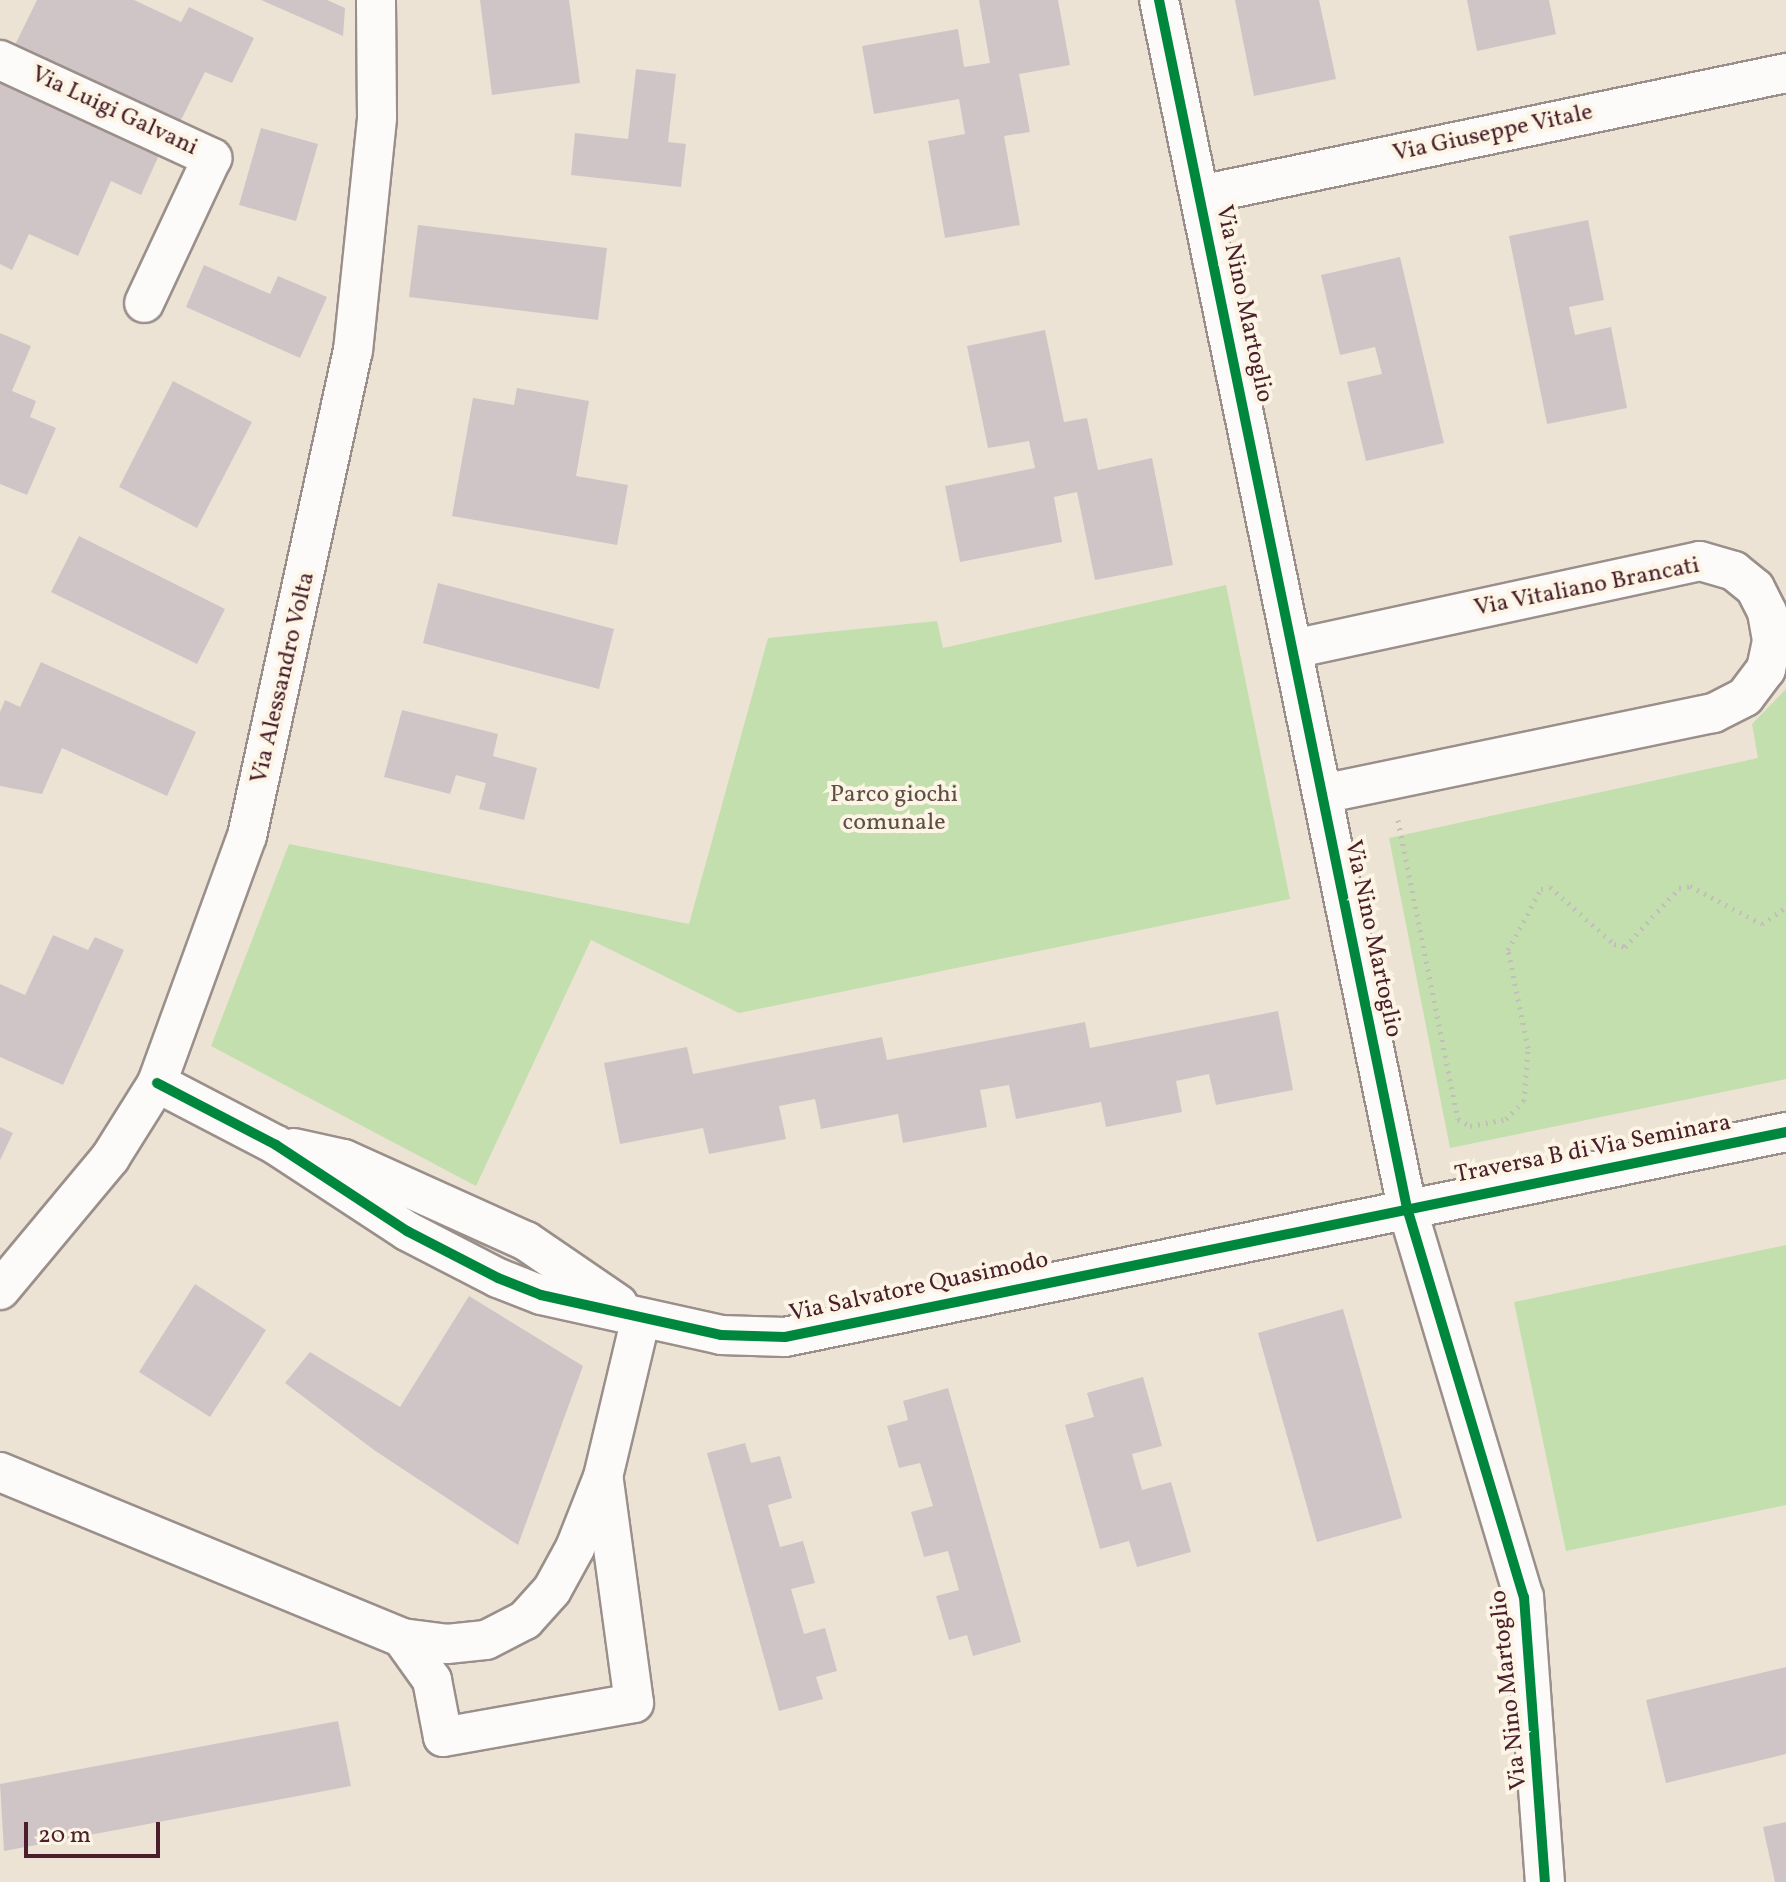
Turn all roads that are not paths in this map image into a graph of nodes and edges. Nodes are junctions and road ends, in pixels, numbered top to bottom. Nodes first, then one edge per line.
1 (376, 0) edge
2 (1159, 0) edge
3 (0, 60) edge
4 (1786, 73) edge
5 (1200, 195) junction
6 (144, 303) dead end
7 (1293, 649) junction
8 (1323, 794) junction
9 (157, 1083) junction
10 (1786, 1132) edge
11 (1407, 1208) junction
12 (0, 1290) edge
13 (641, 1318) junction
14 (0, 1472) edge
15 (603, 1477) junction
16 (402, 1638) junction
17 (1545, 1882) edge

1 - 9 street, Via Alessandro Volta
2 - 5 street, Via Nino Martoglio
3 - 6 street, Via Luigi Galvani
4 - 5 street, Via Giuseppe Vitale
5 - 7 street, Via Nino Martoglio
7 - 8 street, Via Nino Martoglio
7 - 8 street, Via Vitaliano Brancati
8 - 11 street, Via Nino Martoglio
9 - 12 street, Via Alessandro Volta
9 - 13 street, Via Salvatore Quasimodo
10 - 11 street, Traversa B di Via Seminara
11 - 13 street, Via Salvatore Quasimodo
11 - 17 street, Via Nino Martoglio
13 - 15 street
14 - 16 street
15 - 16 street
15 - 16 street

